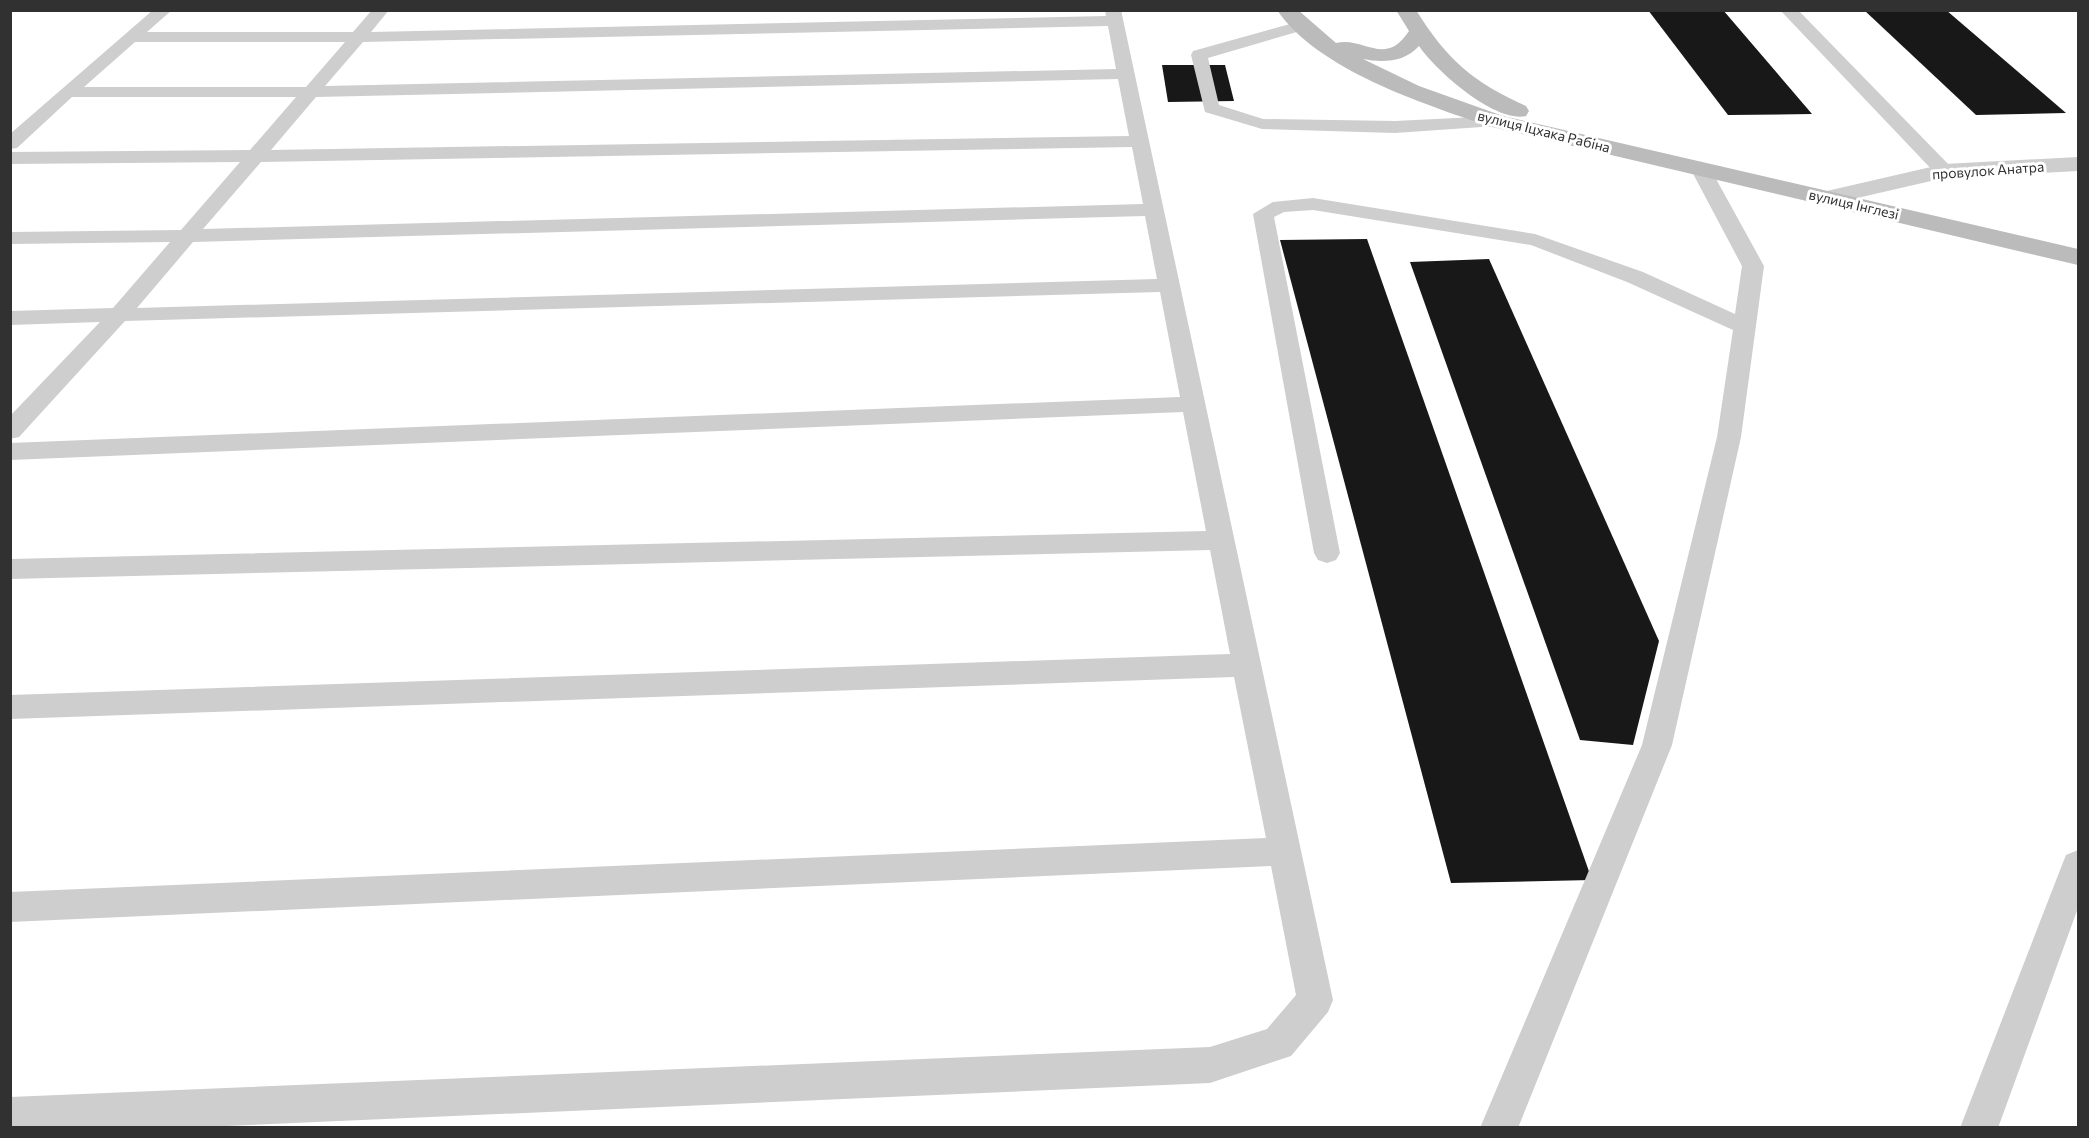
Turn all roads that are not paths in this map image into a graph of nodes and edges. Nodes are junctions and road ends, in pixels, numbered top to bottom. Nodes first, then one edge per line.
1 (164, 10) edge
2 (381, 10) edge
3 (1407, 10) edge
4 (1788, 10) edge
5 (1114, 16) edge
6 (1294, 18) edge
7 (1418, 32) junction
8 (131, 37) junction
9 (358, 37) junction
10 (1126, 74) junction
11 (68, 92) junction
12 (310, 92) junction
13 (1496, 121) junction
14 (1140, 141) junction
15 (10, 144) edge
16 (1630, 152) junction
17 (255, 156) junction
18 (10, 158) edge
19 (2079, 164) edge
20 (1700, 168) junction
21 (1944, 171) junction
22 (1827, 198) junction
23 (1154, 210) junction
24 (186, 236) junction
25 (10, 238) edge
26 (2079, 256) edge
27 (1169, 285) junction
28 (119, 315) junction
29 (10, 318) edge
30 (1745, 327) junction
31 (1193, 404) junction
32 (10, 431) edge
33 (10, 451) edge
34 (1221, 540) junction
35 (1327, 553) dead end
36 (10, 569) edge
37 (1246, 665) junction
38 (10, 707) edge
39 (1285, 851) junction
40 (2079, 865) edge
41 (10, 908) edge
42 (10, 1116) edge
43 (1499, 1128) edge
44 (1979, 1128) edge

1 - 8 lane
2 - 9 lane
3 - 7 main road, вулиця Іцхака Рабіна
4 - 21 lane
5 - 9 lane
5 - 10 lane
6 - 7 main road
6 - 13 main road, вулиця Іцхака Рабіна
6 - 13 lane
7 - 16 main road, вулиця Іцхака Рабіна
8 - 9 lane
8 - 11 lane
9 - 12 lane
10 - 12 lane
10 - 14 lane
11 - 12 lane
11 - 15 lane
12 - 17 lane
13 - 16 main road, вулиця Іцхака Рабіна
14 - 17 lane
14 - 23 lane
16 - 20 main road, вулиця Інглезі
17 - 18 lane
17 - 24 lane
19 - 21 street, провулок Анатра
20 - 22 main road, вулиця Інглезі
20 - 30 lane
21 - 22 street, провулок Анатра
22 - 26 main road, вулиця Інглезі
23 - 24 lane
23 - 27 lane
24 - 25 lane
24 - 28 lane
27 - 28 lane
27 - 31 lane
28 - 29 lane
28 - 32 lane
30 - 35 lane
30 - 43 lane
31 - 33 lane
31 - 34 lane
34 - 36 lane
34 - 37 lane
37 - 38 lane
37 - 39 lane
39 - 41 lane
39 - 42 lane
40 - 44 lane

